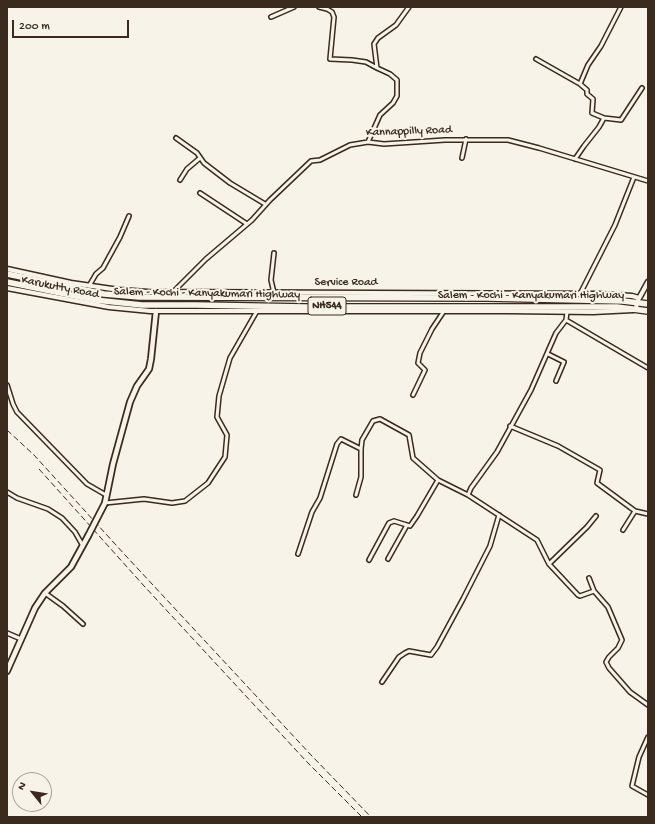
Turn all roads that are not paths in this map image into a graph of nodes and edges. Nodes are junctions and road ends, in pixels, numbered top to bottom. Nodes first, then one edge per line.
1 (294, 7) edge
2 (319, 7) edge
3 (408, 7) edge
4 (621, 7) edge
5 (271, 17) dead end
6 (536, 59) dead end
7 (377, 68) junction
8 (580, 84) junction
9 (642, 88) dead end
10 (604, 118) junction
11 (176, 138) dead end
12 (466, 139) junction
13 (368, 142) junction
14 (200, 158) junction
15 (462, 158) dead end
16 (575, 159) junction
17 (634, 177) junction
18 (180, 180) dead end
19 (648, 180) edge
20 (200, 193) dead end
21 (265, 204) junction
22 (129, 216) dead end
23 (247, 224) junction
24 (274, 253) dead end
25 (7, 269) edge
26 (7, 274) edge
27 (7, 282) edge
28 (648, 282) edge
29 (89, 286) junction
30 (7, 288) edge
31 (173, 292) junction
32 (274, 293) junction
33 (580, 294) junction
34 (168, 298) junction
35 (638, 300) junction
36 (648, 304) edge
37 (157, 308) junction
38 (636, 309) junction
39 (257, 311) junction
40 (648, 311) edge
41 (444, 312) junction
42 (567, 312) junction
43 (566, 320) junction
44 (548, 354) junction
45 (648, 368) edge
46 (556, 382) dead end
47 (7, 385) edge
48 (413, 395) dead end
49 (510, 426) junction
50 (361, 449) junction
51 (438, 480) junction
52 (7, 492) edge
53 (356, 494) dead end
54 (106, 495) junction
55 (468, 495) junction
56 (105, 503) junction
57 (635, 511) junction
58 (648, 514) edge
59 (499, 515) junction
60 (596, 516) dead end
61 (407, 525) junction
62 (623, 530) dead end
63 (83, 546) junction
64 (298, 554) dead end
65 (388, 559) dead end
66 (369, 560) dead end
67 (549, 564) junction
68 (589, 578) dead end
69 (594, 591) junction
70 (45, 593) junction
71 (83, 624) dead end
72 (7, 633) edge
73 (21, 639) junction
74 (7, 671) edge
75 (382, 682) dead end
76 (648, 705) edge
77 (648, 737) edge
78 (648, 795) edge

1 - 5 street
2 - 7 street
3 - 7 street
4 - 8 street
6 - 8 street
7 - 13 street
8 - 10 street
9 - 10 street
10 - 16 street
11 - 14 street
12 - 13 street, Kannappilly Road
12 - 15 street
12 - 16 street, Kannappilly Road
13 - 21 street, Kannappilly Road
14 - 18 street
14 - 21 street
16 - 17 street, Kannappilly Road
17 - 19 street, Kannappilly Road
17 - 33 street
20 - 23 street
21 - 23 street, Kannappilly Road
22 - 29 street
23 - 31 street, Kannappilly Road
24 - 32 street
25 - 29 street, Service Road
26 - 34 highway, Salem - Kochi - Kanyakumari Highway / NH544
27 - 37 highway, Salem - Kochi - Kanyakumari Highway / NH544
28 - 35 street
29 - 31 street, Service Road
30 - 37 street, Karukutty Road
31 - 32 street, Service Road
31 - 34 highway
32 - 33 street, Service Road
33 - 35 street, Service Road
34 - 35 highway, Salem - Kochi - Kanyakumari Highway / NH544
35 - 36 highway, Salem - Kochi - Kanyakumari Highway / NH544
35 - 38 street
37 - 38 highway, Salem - Kochi - Kanyakumari Highway / NH544
37 - 39 street, Karukutty Road
37 - 54 main road
38 - 40 highway, Salem - Kochi - Kanyakumari Highway / NH544
38 - 42 street, Karukutty Road
39 - 41 street, Karukutty Road
39 - 56 street
41 - 42 street, Karukutty Road
41 - 48 street
42 - 43 street
43 - 44 street
43 - 45 street
44 - 46 street
44 - 49 street
47 - 54 street
49 - 55 street
49 - 57 street
50 - 51 street
50 - 53 street
50 - 64 street
51 - 55 street
51 - 61 street
52 - 63 street
54 - 56 main road
55 - 59 street
56 - 63 main road, bridge
57 - 58 street
57 - 62 street
59 - 67 street
59 - 75 street
60 - 67 street
61 - 65 street
61 - 66 street
63 - 70 main road
67 - 69 street
68 - 69 street
69 - 76 street
70 - 71 street
70 - 73 main road
72 - 73 street
73 - 74 main road
77 - 78 street

